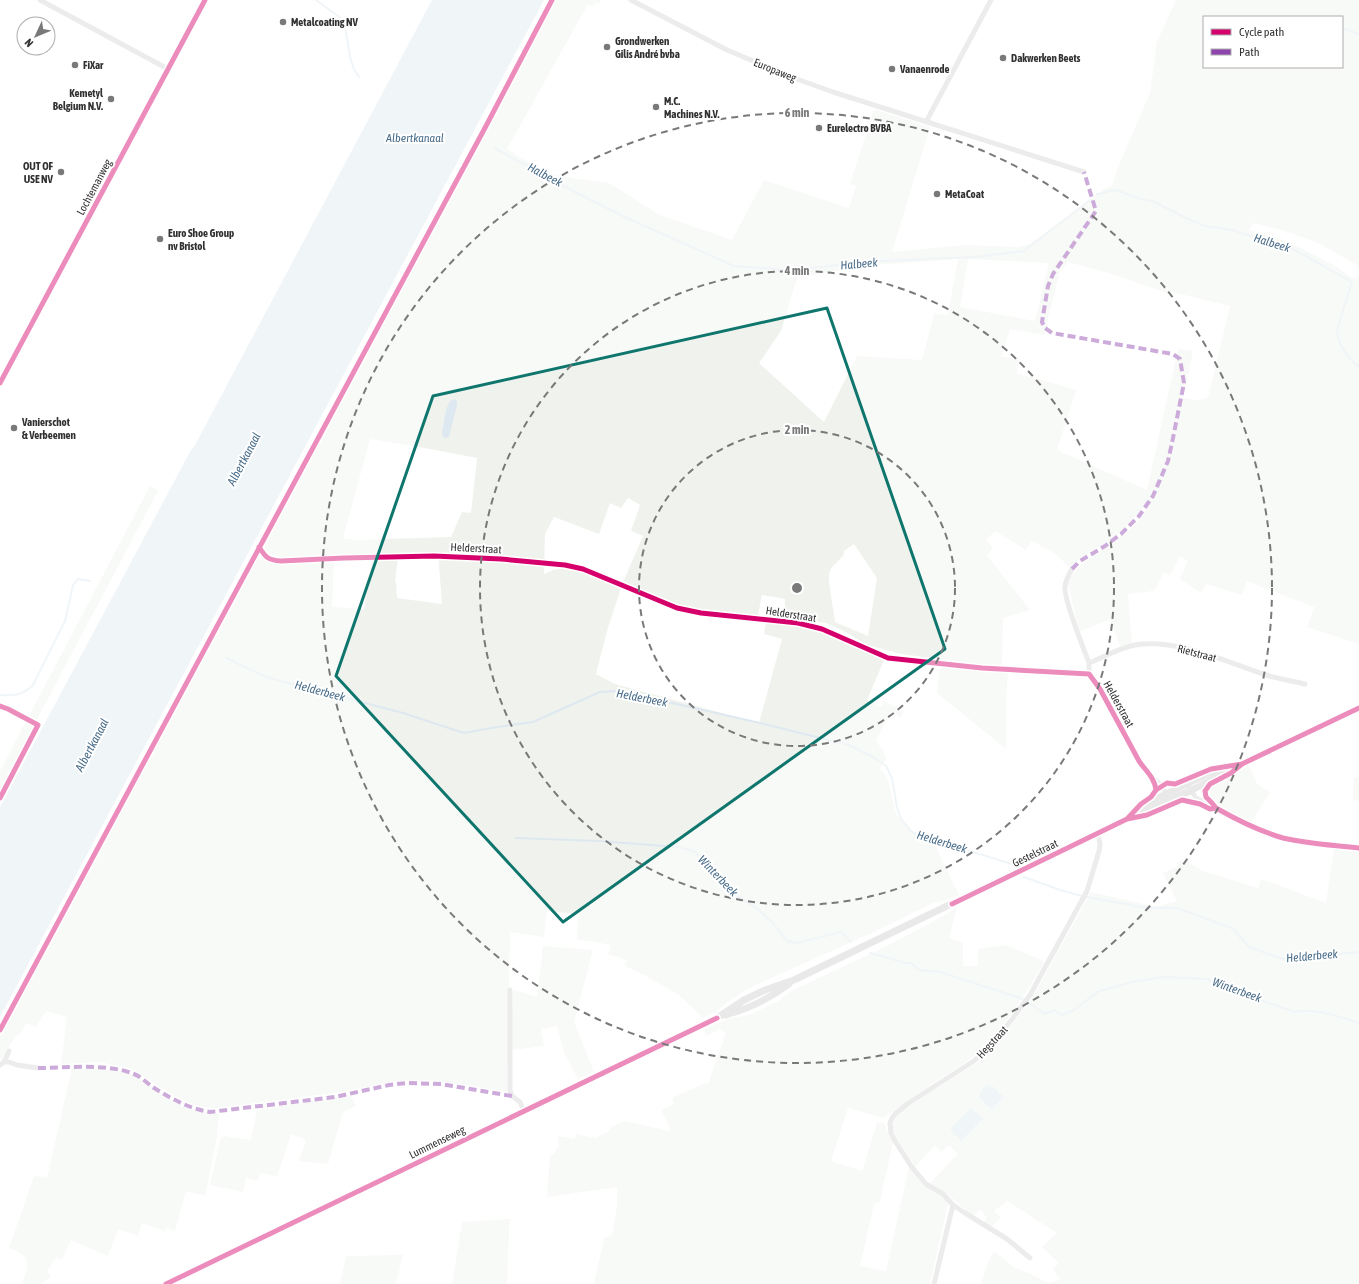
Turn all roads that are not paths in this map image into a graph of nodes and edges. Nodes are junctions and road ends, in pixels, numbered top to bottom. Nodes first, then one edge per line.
1 (40, 0) edge
2 (205, 0) edge
3 (631, 0) edge
4 (991, 0) edge
5 (168, 69) junction
6 (926, 122) junction
7 (1084, 172) dead end
8 (0, 383) edge
9 (344, 558) dead end
10 (1072, 569) dead end
11 (1090, 663) junction
12 (1089, 674) junction
13 (1305, 684) dead end
14 (1359, 708) edge
15 (1242, 764) junction
16 (1187, 784) junction
17 (1190, 791) junction
18 (1167, 798) junction
19 (1098, 834) junction
20 (1359, 848) edge
21 (510, 990) dead end
22 (719, 1017) joint
23 (9, 1051) dead end
24 (2, 1064) edge
25 (38, 1068) dead end
26 (524, 1111) junction
27 (953, 1205) junction
28 (1030, 1258) dead end
29 (166, 1284) edge
30 (934, 1284) edge

1 - 5 street
2 - 5 street, Lochtemanweg
3 - 6 street, Europaweg
4 - 6 street
5 - 8 street, Lochtemanweg
6 - 7 street, Europaweg
9 - 12 street, Helderstraat
10 - 11 street, Helderstraat
11 - 12 street, Helderstraat
11 - 13 street, Rietstraat
12 - 18 street, Helderstraat
14 - 15 main road, Gestelstraat
15 - 16 main road, Gestelstraat
15 - 17 main road, Gestelstraat
16 - 17 street
16 - 18 main road, Gestelstraat
17 - 18 main road, Gestelstraat
17 - 20 street
18 - 19 main road, Gestelstraat
19 - 22 main road, Gestelstraat
19 - 27 street, Hegstraat
21 - 26 street
22 - 26 main road, Lummenseweg
23 - 24 street
24 - 25 street
26 - 29 main road, Lummenseweg
27 - 28 street, Hegstraat
27 - 30 street

